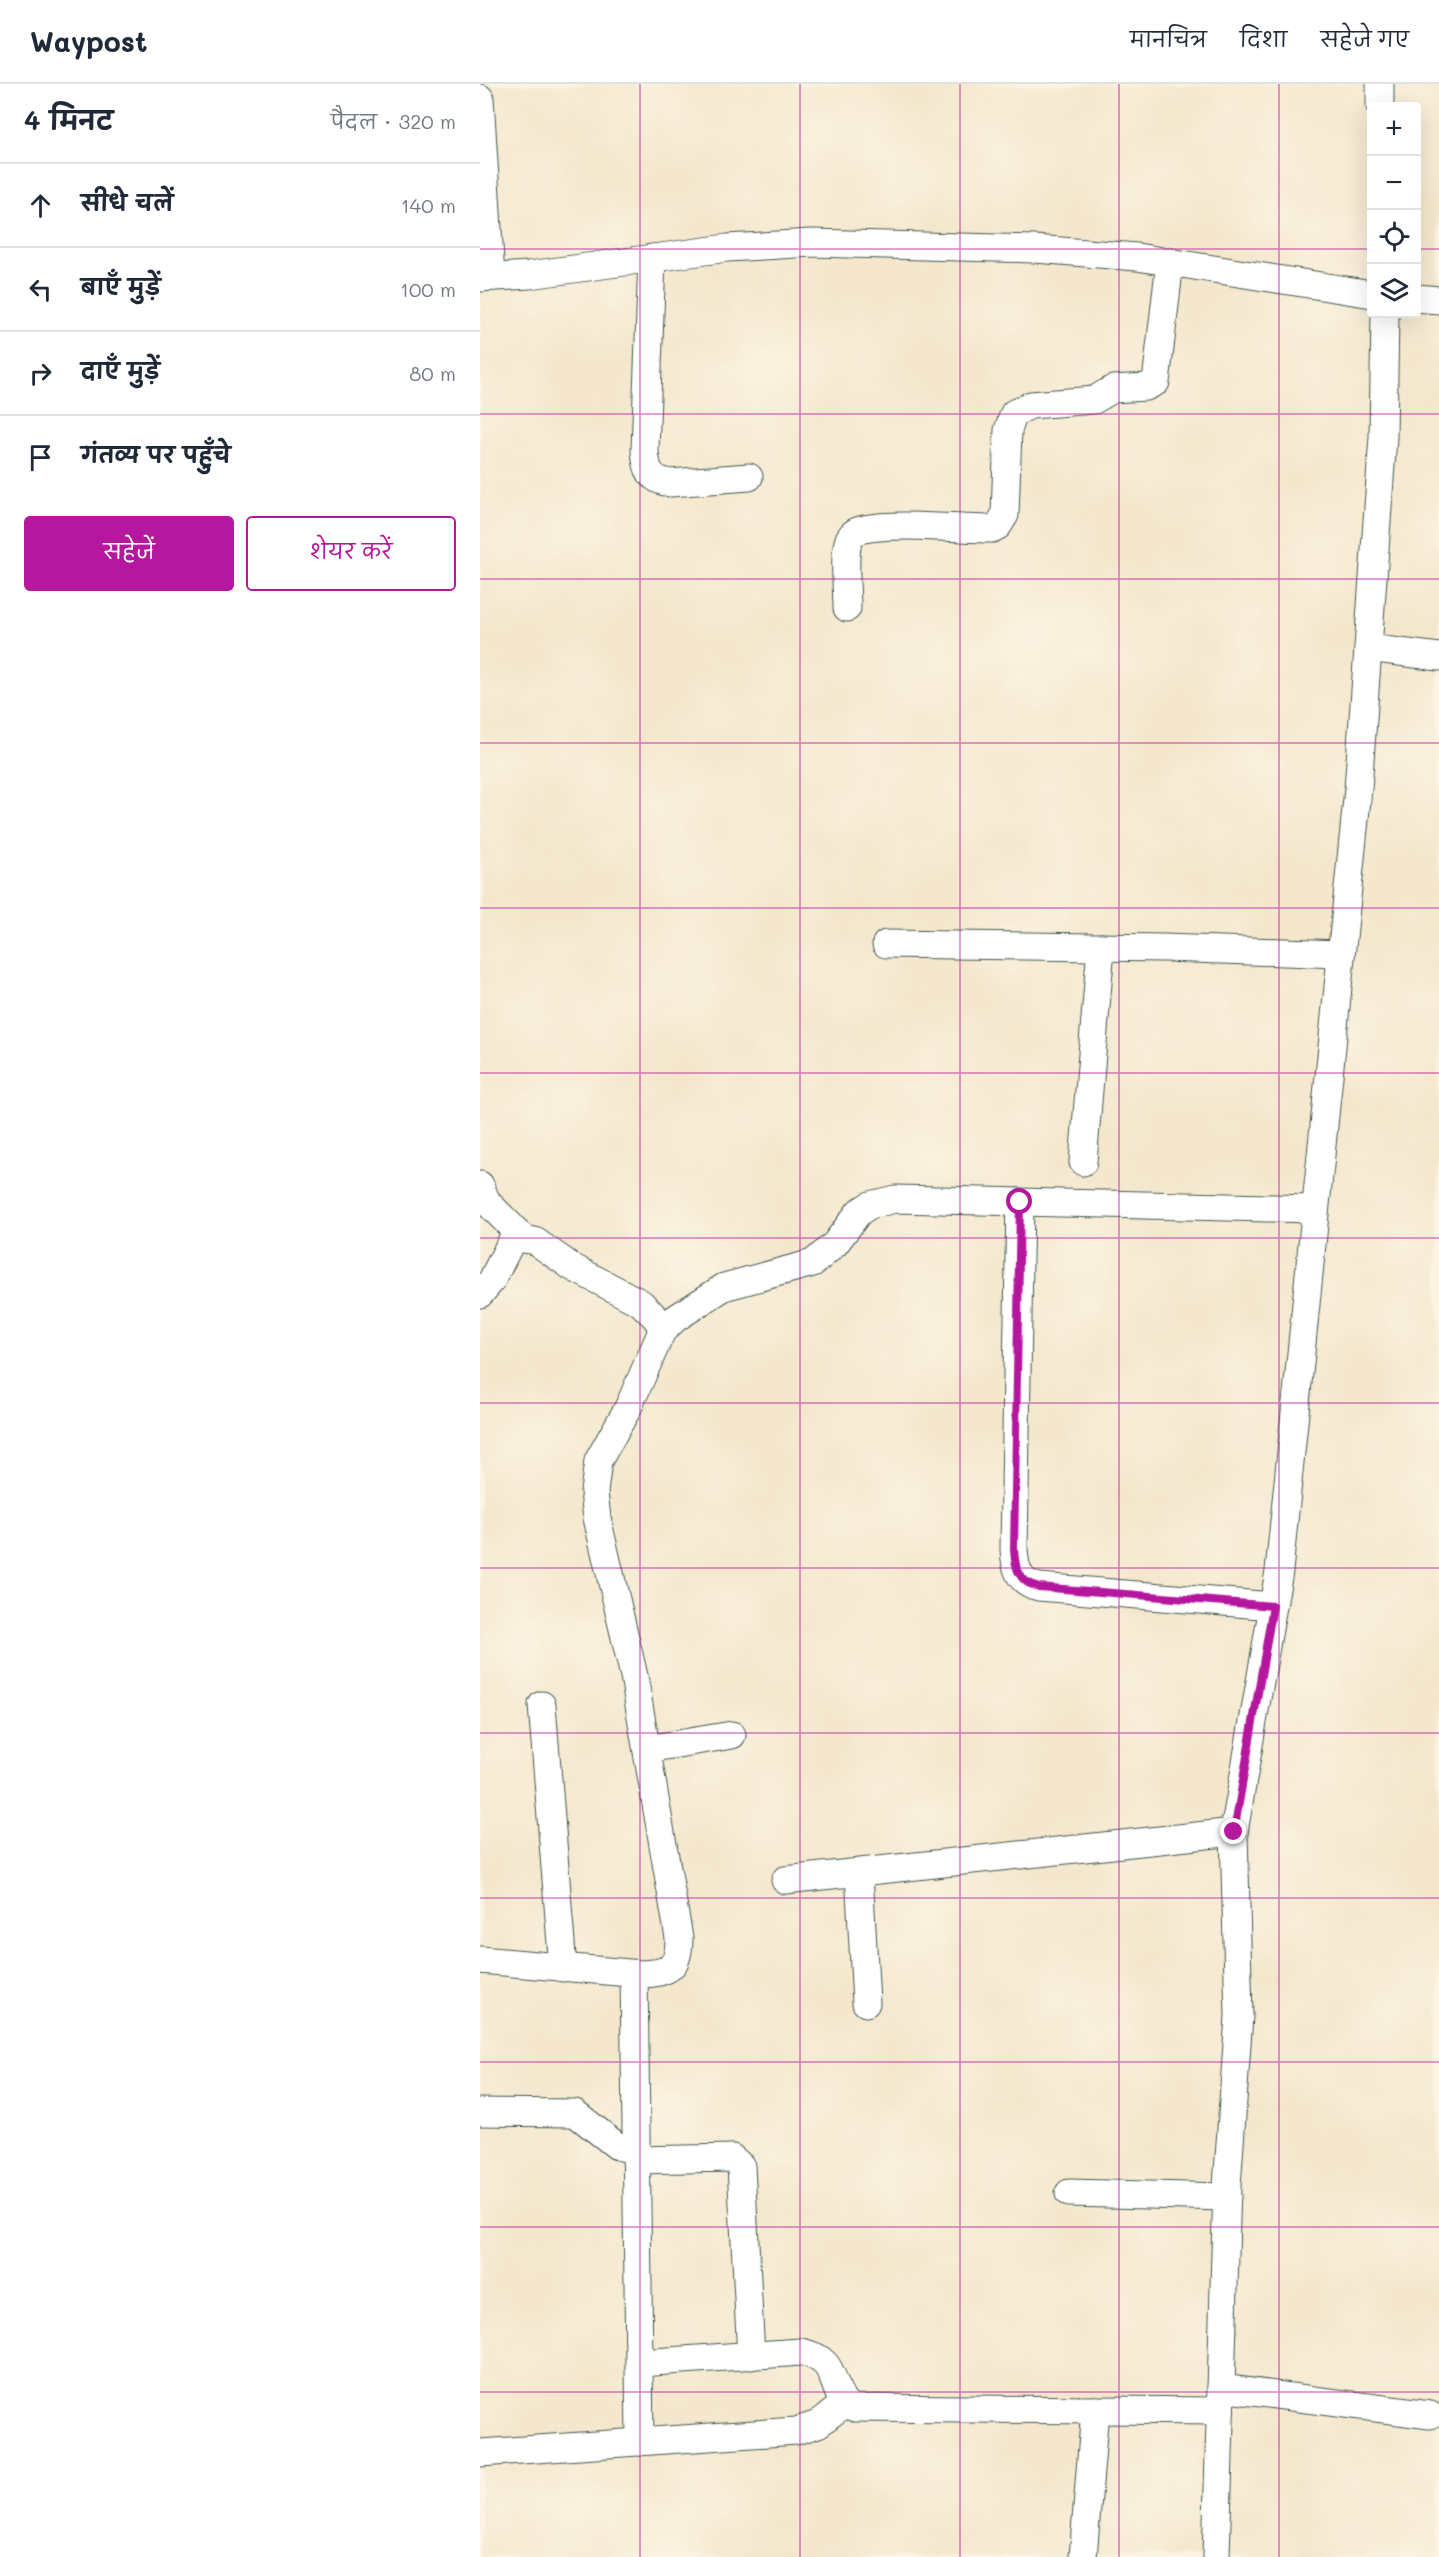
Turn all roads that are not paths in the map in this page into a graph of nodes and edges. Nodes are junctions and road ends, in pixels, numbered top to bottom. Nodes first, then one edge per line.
1 (1380, 84) edge
2 (480, 98) edge
3 (1380, 102) edge
4 (652, 258) junction
5 (1170, 262) junction
6 (485, 278) edge
7 (1367, 293) edge
8 (1421, 298) edge
9 (1439, 300) edge
10 (1385, 318) edge
11 (749, 477) dead end
12 (847, 608) dead end
13 (1368, 648) junction
14 (1439, 657) edge
15 (886, 944) dead end
16 (1101, 947) junction
17 (1341, 954) junction
18 (1083, 1161) dead end
19 (480, 1185) edge
20 (1020, 1202) junction
21 (1314, 1209) junction
22 (523, 1238) junction
23 (480, 1294) edge
24 (662, 1331) junction
25 (1273, 1606) junction
26 (542, 1705) dead end
27 (732, 1735) dead end
28 (647, 1749) junction
29 (1234, 1832) junction
30 (859, 1873) junction
31 (785, 1880) dead end
32 (480, 1960) edge
33 (563, 1968) junction
34 (634, 1974) junction
35 (867, 2003) dead end
36 (480, 2112) edge
37 (636, 2155) junction
38 (1070, 2193) dead end
39 (1227, 2197) junction
40 (751, 2356) junction
41 (639, 2363) junction
42 (1221, 2399) junction
43 (844, 2404) junction
44 (1095, 2410) junction
45 (1430, 2415) dead end
46 (640, 2442) junction
47 (480, 2453) edge
48 (1083, 2557) edge
49 (1216, 2557) edge

1 - 3 street
2 - 6 street
4 - 5 street
4 - 6 street
4 - 11 street
5 - 7 street
5 - 12 street
8 - 9 street
10 - 13 street
13 - 14 street
13 - 17 street
15 - 16 street
16 - 17 street
16 - 18 street
17 - 21 street
19 - 22 street
20 - 21 street
20 - 24 street
20 - 25 street
21 - 25 street
22 - 23 street
22 - 24 street
24 - 28 street
25 - 29 street
26 - 33 street
27 - 28 street
28 - 34 street
29 - 30 street
29 - 39 street
30 - 31 street
30 - 35 street
32 - 33 street
33 - 34 street
34 - 37 street
36 - 37 street
37 - 40 street
37 - 41 street
38 - 39 street
39 - 42 street
40 - 41 street
40 - 43 street
41 - 46 street
42 - 44 street
42 - 45 street
42 - 49 street
43 - 44 street
43 - 46 street
44 - 48 street
46 - 47 street

